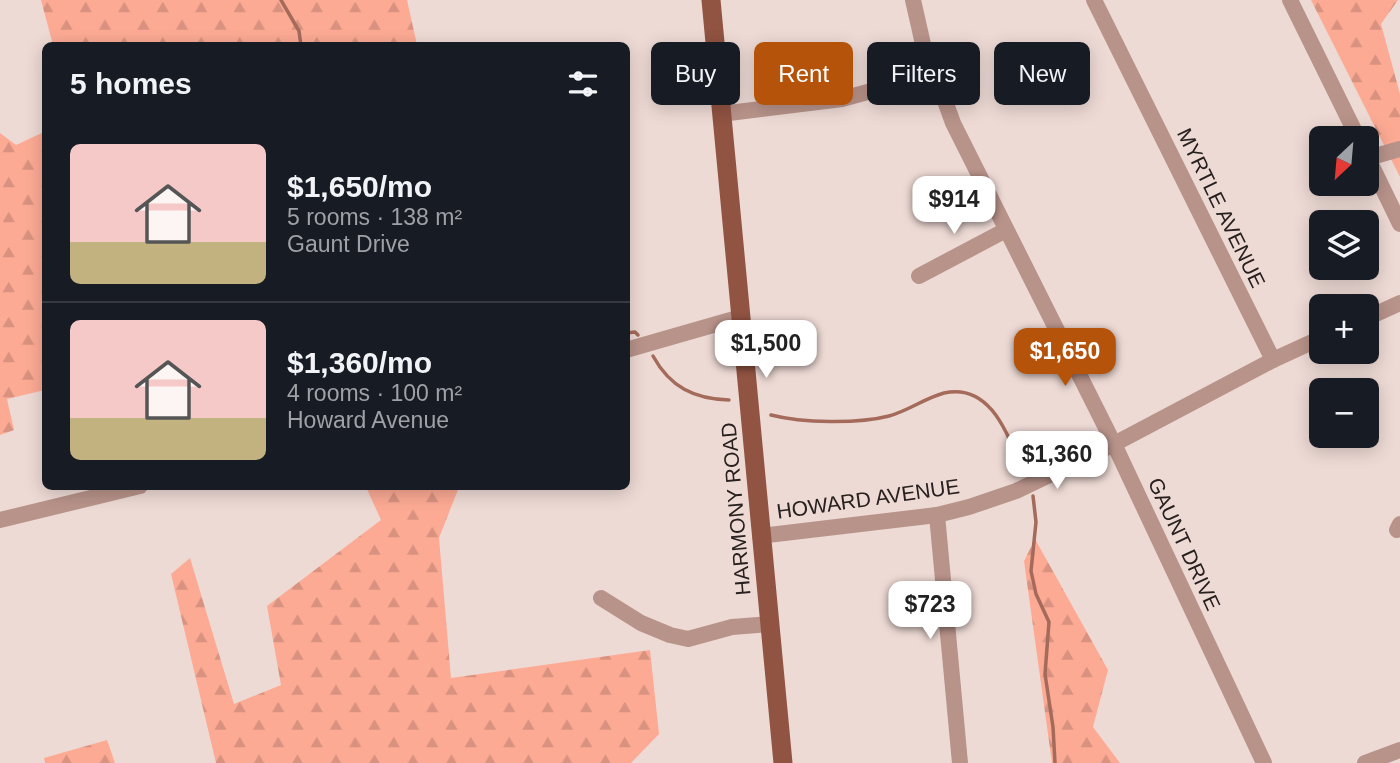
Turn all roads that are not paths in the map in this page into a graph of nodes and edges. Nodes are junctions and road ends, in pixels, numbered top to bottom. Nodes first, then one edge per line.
1 (711, 0) edge
2 (913, 0) edge
3 (1094, 0) edge
4 (1290, 0) edge
5 (923, 42) edge
6 (867, 92) edge
7 (946, 105) edge
8 (721, 114) junction
9 (1352, 126) edge
10 (1400, 149) edge
11 (1379, 154) edge
12 (1379, 182) edge
13 (1400, 225) edge
14 (1006, 230) junction
15 (919, 276) dead end
16 (1400, 303) edge
17 (1379, 313) edge
18 (741, 317) junction
19 (1309, 344) edge
20 (630, 349) edge
21 (1273, 360) junction
22 (1114, 444) junction
23 (124, 490) edge
24 (937, 515) junction
25 (0, 520) edge
26 (761, 536) junction
27 (601, 598) dead end
28 (770, 624) junction
29 (1400, 750) edge
30 (783, 763) edge
31 (960, 763) edge
32 (1264, 763) edge
33 (1365, 763) edge

1 - 8 main road, HARMONY ROAD
2 - 5 street, GAUNT DRIVE
3 - 21 street, MYRTLE AVENUE
4 - 9 street
6 - 8 street
7 - 14 street, GAUNT DRIVE
8 - 18 main road, HARMONY ROAD
10 - 11 street
12 - 13 street
14 - 15 street
14 - 22 street, GAUNT DRIVE
16 - 17 street
18 - 20 street
18 - 26 main road, HARMONY ROAD
19 - 21 street, HOWARD AVENUE
21 - 22 street, HOWARD AVENUE
22 - 24 street, HOWARD AVENUE
22 - 32 street, GAUNT DRIVE
23 - 25 street
24 - 26 street, HOWARD AVENUE
24 - 31 street
26 - 28 main road, HARMONY ROAD
27 - 28 street
28 - 30 main road, HARMONY ROAD
29 - 33 street

